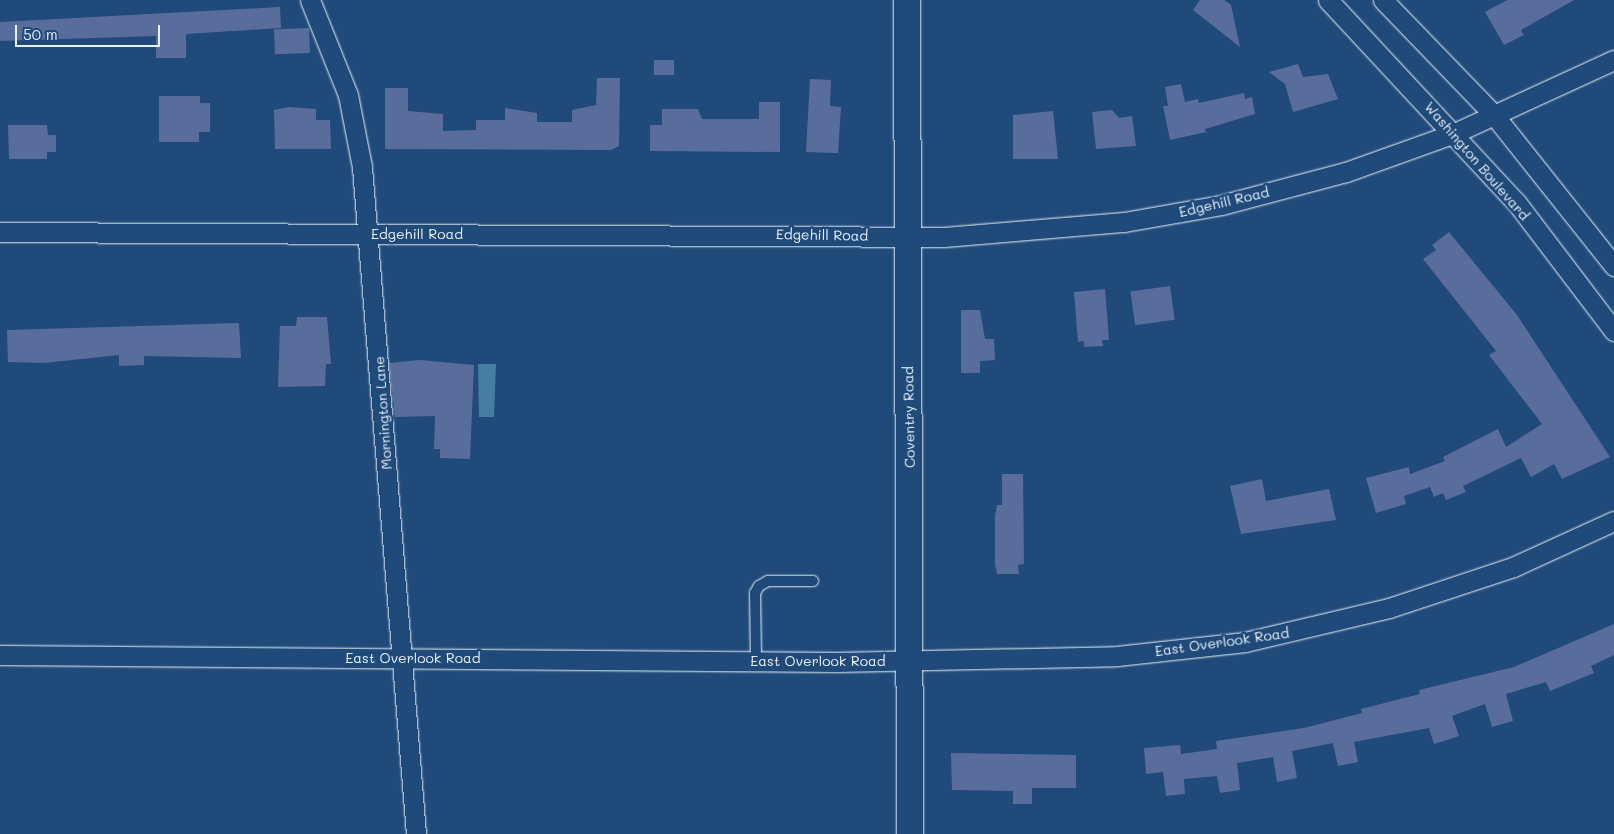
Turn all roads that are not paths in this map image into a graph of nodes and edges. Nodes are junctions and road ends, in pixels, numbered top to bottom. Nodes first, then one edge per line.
1 (310, 0) edge
2 (907, 0) edge
3 (1328, 0) edge
4 (1383, 0) edge
5 (1614, 60) edge
6 (1494, 115) junction
7 (1455, 133) junction
8 (0, 232) edge
9 (369, 234) junction
10 (907, 236) junction
11 (1614, 266) edge
12 (1614, 331) edge
13 (1614, 521) edge
14 (813, 581) dead end
15 (0, 655) edge
16 (401, 658) junction
17 (756, 661) junction
18 (910, 661) junction
19 (416, 834) edge
20 (910, 834) edge

1 - 9 street, Mornington Lane
2 - 10 street, Coventry Road
3 - 7 street, Washington Boulevard
4 - 6 street
5 - 6 street, Edgehill Road
6 - 7 street, Edgehill Road
6 - 11 street
7 - 10 street, Edgehill Road
7 - 12 street, Washington Boulevard
8 - 9 street, Edgehill Road
9 - 10 street, Edgehill Road
9 - 16 street, Mornington Lane
10 - 18 street, Coventry Road
13 - 18 street, East Overlook Road
14 - 17 lane
15 - 16 street, East Overlook Road
16 - 17 street, East Overlook Road
16 - 19 street, Mornington Lane
17 - 18 street, East Overlook Road
18 - 20 street, Coventry Road

